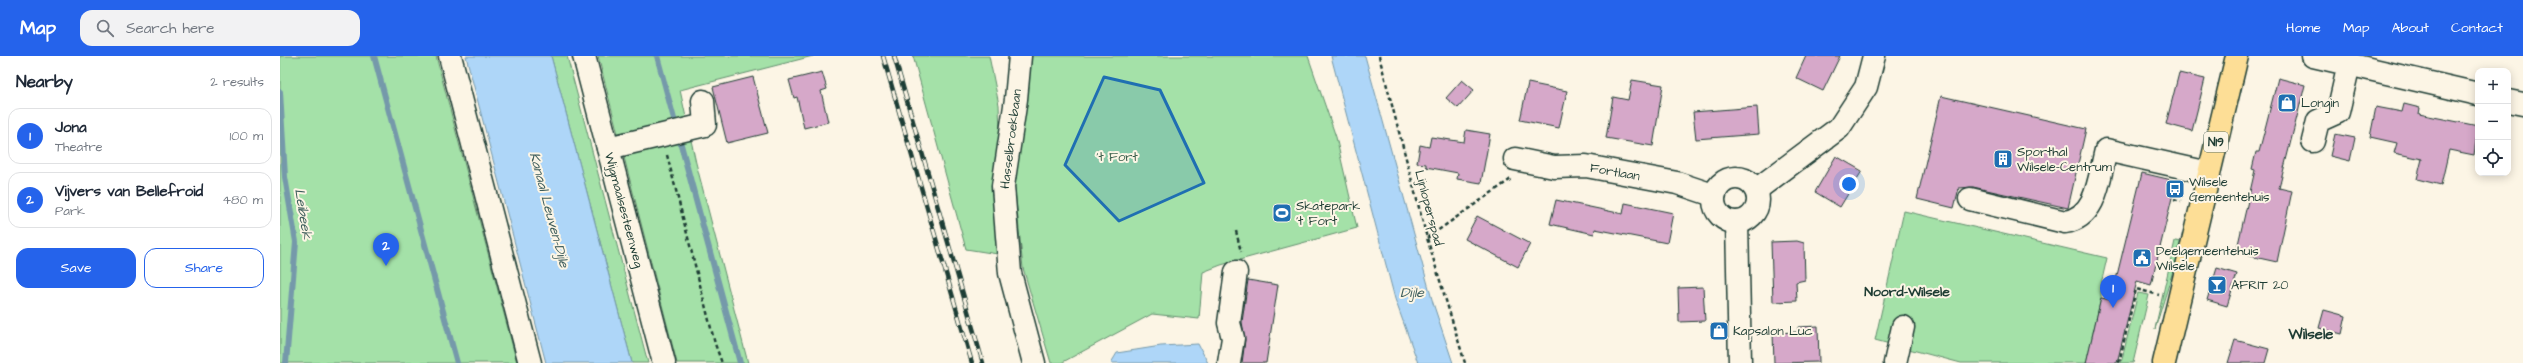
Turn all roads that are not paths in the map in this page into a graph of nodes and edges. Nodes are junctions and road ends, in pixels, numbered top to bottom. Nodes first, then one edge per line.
1 (450, 56) edge
2 (584, 56) edge
3 (1020, 56) edge
4 (1874, 56) edge
5 (2236, 56) edge
6 (2313, 56) edge
7 (2349, 64) junction
8 (2475, 93) edge
9 (703, 101) dead end
10 (2511, 102) edge
11 (2523, 104) edge
12 (2313, 141) dead end
13 (608, 148) junction
14 (1521, 161) road end
15 (2209, 173) junction
16 (1756, 190) junction
17 (1714, 195) junction
18 (1970, 199) dead end
19 (1737, 222) junction
20 (1236, 272) dead end
21 (1903, 327) dead end
22 (530, 363) edge
23 (664, 363) edge
24 (1034, 363) edge
25 (1229, 363) edge
26 (1740, 363) edge
27 (1895, 363) edge
28 (2164, 363) edge

1 - 22 street
2 - 13 street, Wijgmaalsesteenweg
3 - 24 street, Hasselbroekbaan
4 - 16 street
5 - 15 main road, N19
6 - 7 street
7 - 8 street
7 - 12 street
9 - 13 street
10 - 11 street
13 - 23 street, Wijgmaalsesteenweg
14 - 17 street, Fortlaan
15 - 18 street
15 - 28 main road, N19
16 - 17 street
16 - 19 street
17 - 19 street
19 - 26 street
20 - 25 street
21 - 27 street

